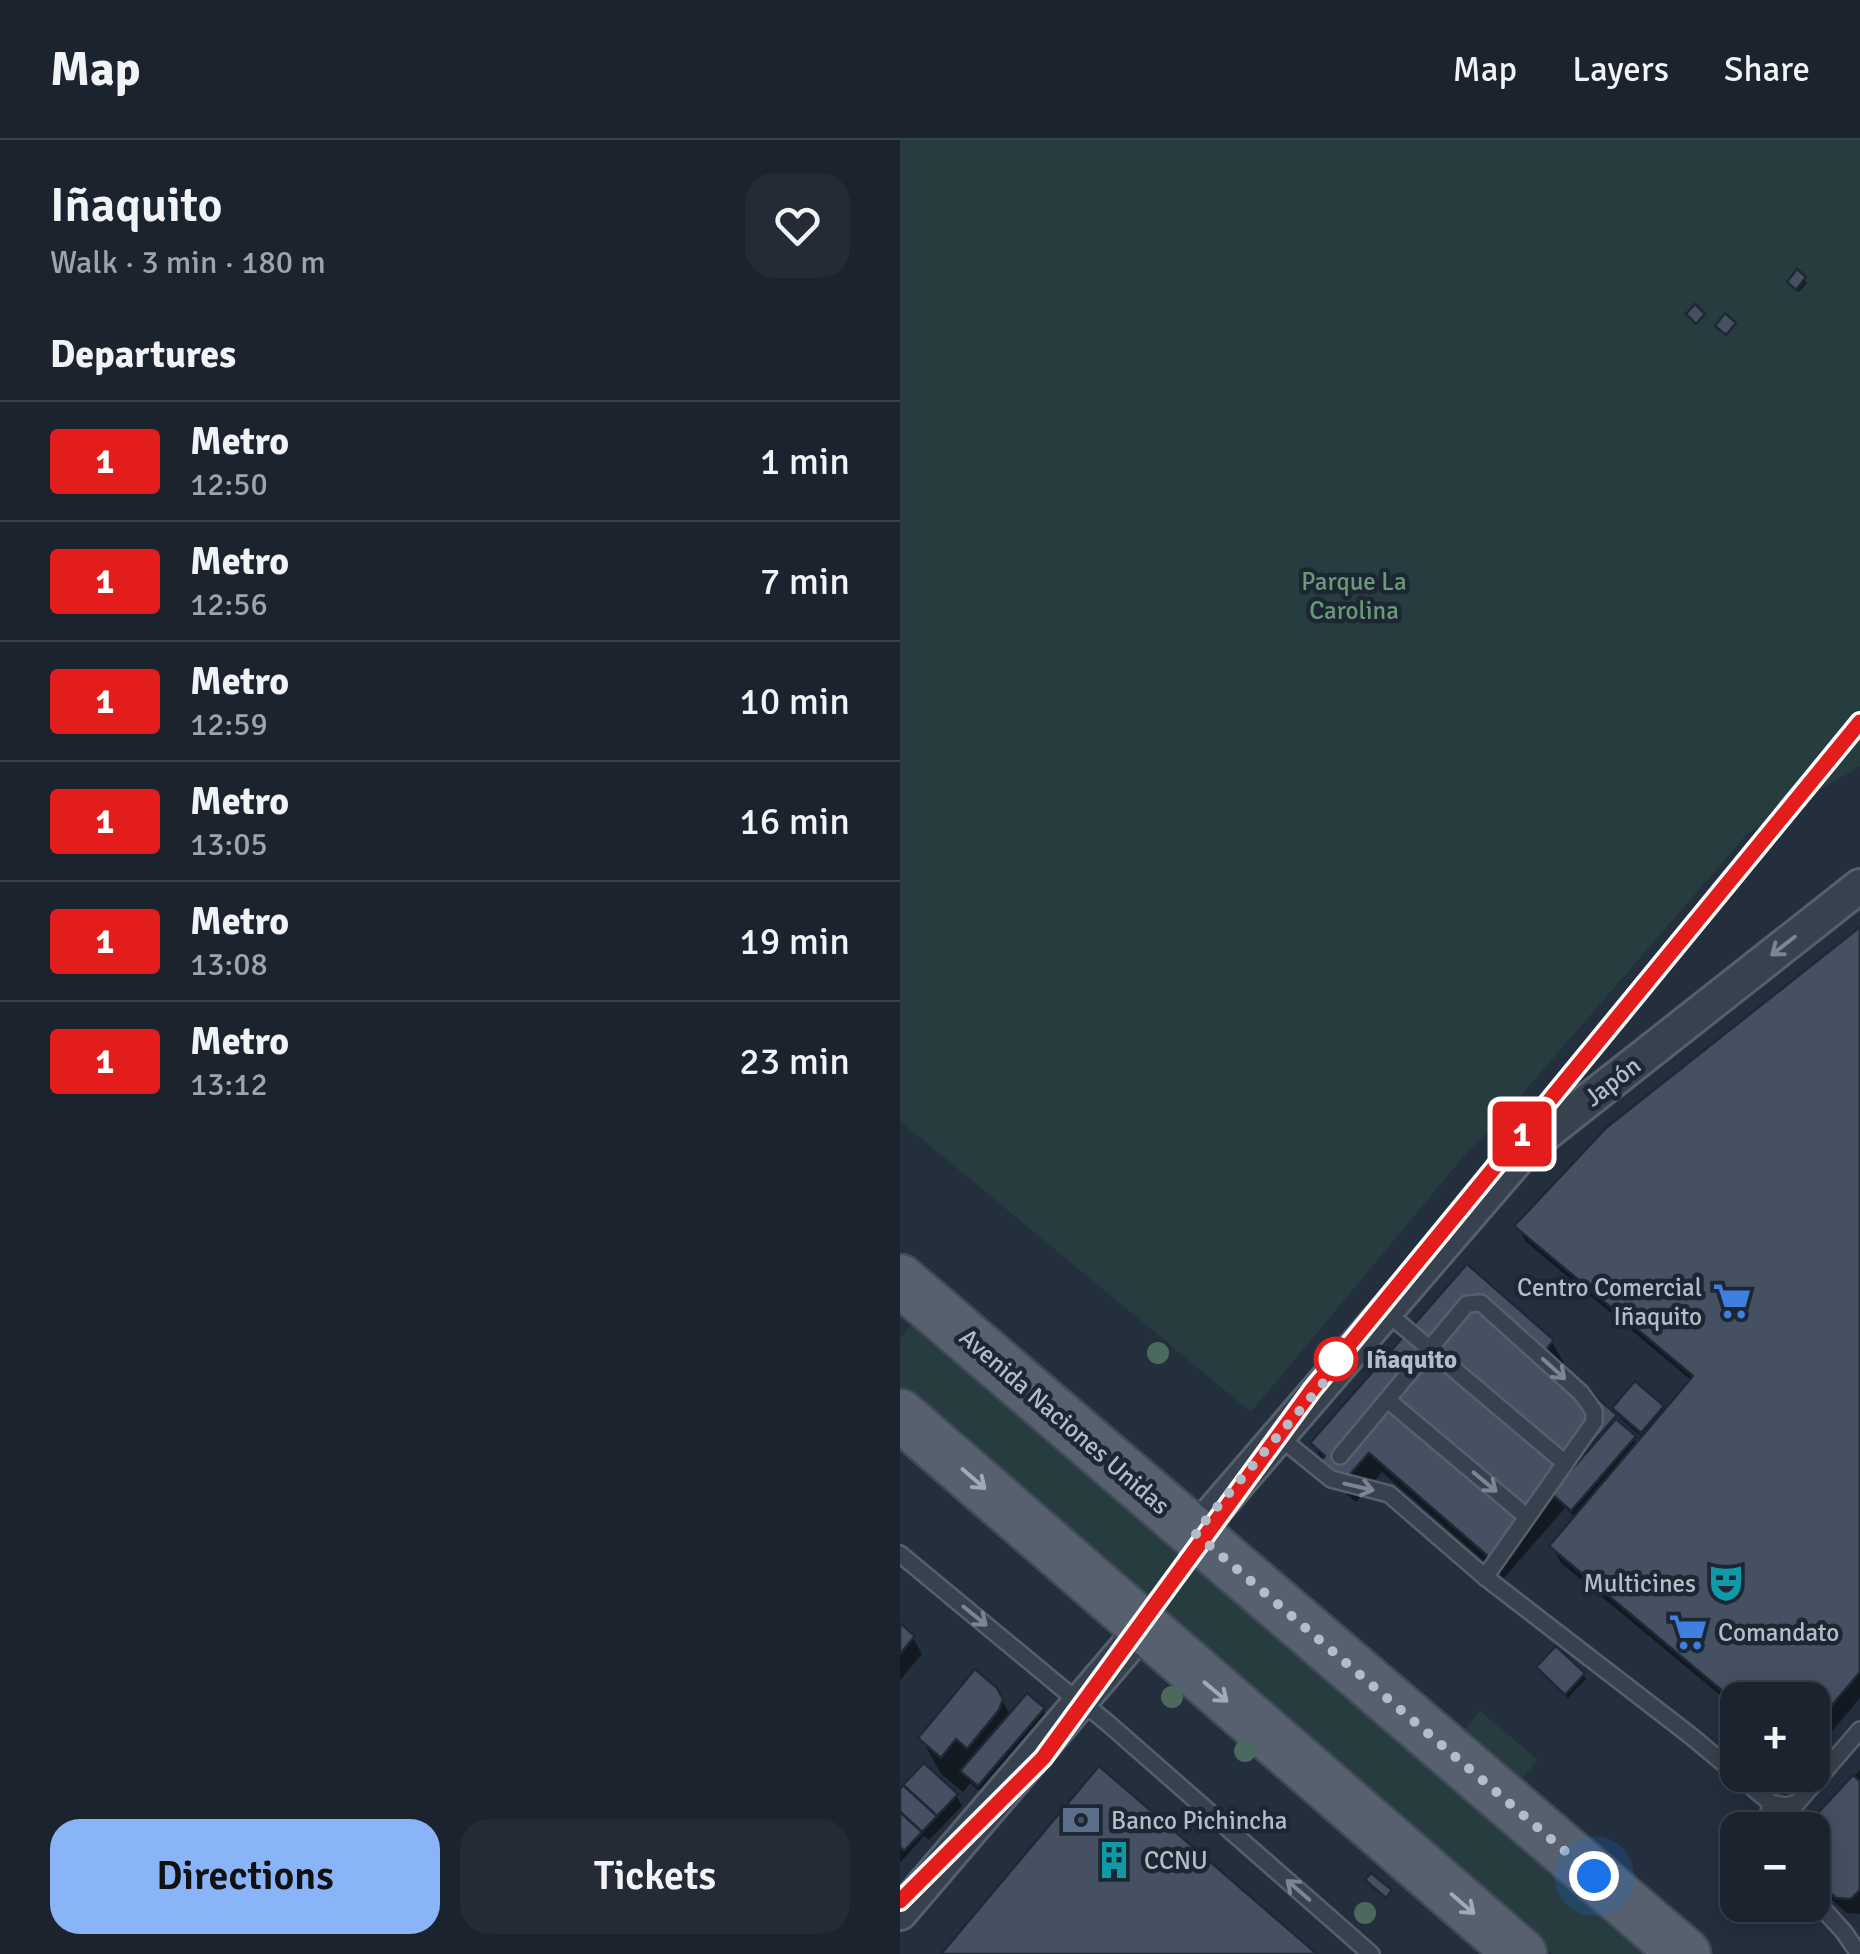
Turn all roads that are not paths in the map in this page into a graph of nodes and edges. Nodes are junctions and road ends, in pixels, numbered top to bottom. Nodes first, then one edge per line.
1 (1860, 886) edge
2 (900, 1280) edge
3 (1385, 1311) junction
4 (1429, 1348) junction
5 (1389, 1401) junction
6 (900, 1416) edge
7 (1278, 1436) junction
8 (1340, 1456) dead end
9 (1565, 1462) junction
10 (1526, 1518) junction
11 (1195, 1533) junction
12 (900, 1554) edge
13 (1484, 1577) junction
14 (1144, 1627) junction
15 (1080, 1702) junction
16 (1860, 1730) edge
17 (1771, 1802) junction
18 (1769, 1812) edge
19 (900, 1913) edge
20 (1830, 1917) edge
21 (1860, 1924) edge
22 (1844, 1932) junction
23 (1371, 1954) edge
24 (1521, 1954) edge
25 (1685, 1954) edge
26 (1859, 1954) edge

1 -> 3 street, Japón
2 - 11 main road, Avenida Naciones Unidas
3 - 4 lane
3 - 7 street, Japón
4 - 5 lane
4 - 9 lane
4 -> 9 lane
5 - 8 lane
5 -> 10 lane
6 -> 14 main road
7 - 11 street, Japón
7 -> 13 lane
9 - 10 lane
10 - 13 lane
11 - 25 main road, Avenida Naciones Unidas
12 -> 15 lane
13 - 17 lane
14 - 15 street
14 -> 24 main road
15 - 19 street
23 -> 15 lane
16 - 17 lane
17 - 18 lane
20 - 22 lane
21 - 22 lane
22 - 26 lane

